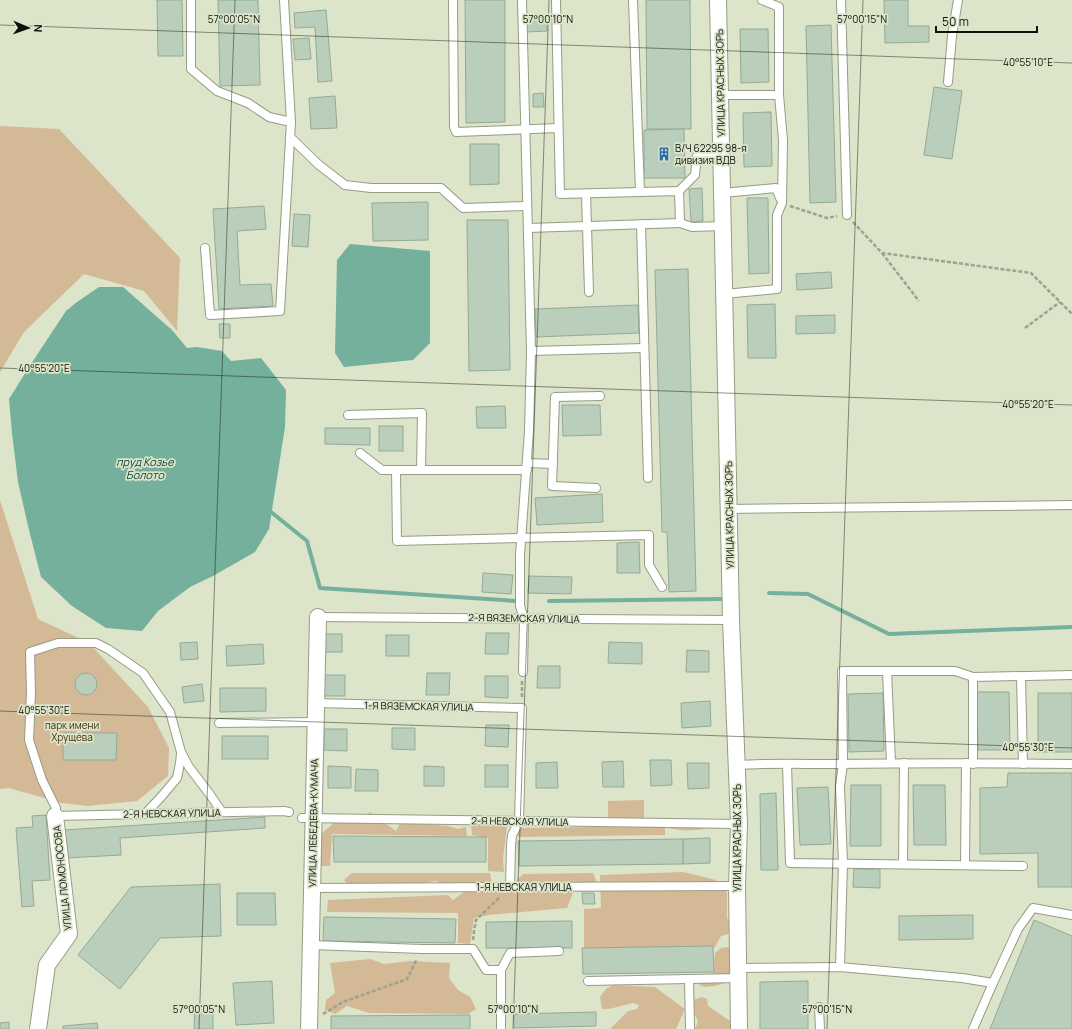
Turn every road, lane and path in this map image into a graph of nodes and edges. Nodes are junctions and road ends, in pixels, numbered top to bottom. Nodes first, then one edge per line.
1 (191, 0) edge
2 (284, 0) edge
3 (453, 0) edge
4 (522, 0) edge
5 (556, 0) edge
6 (633, 0) edge
7 (718, 0) edge
8 (762, 0) edge
9 (841, 0) edge
10 (958, 0) edge
11 (948, 82) dead end
12 (720, 95) junction
13 (779, 95) junction
14 (291, 122) junction
15 (558, 128) junction
16 (525, 130) junction
17 (290, 137) junction
18 (721, 157) junction
19 (679, 191) junction
20 (640, 192) junction
21 (722, 193) junction
22 (586, 194) junction
23 (782, 203) junction
24 (527, 206) junction
25 (847, 215) junction
26 (680, 223) junction
27 (641, 224) junction
28 (587, 226) junction
29 (723, 226) junction
30 (528, 228) junction
31 (204, 248) dead end
32 (882, 253) junction
33 (589, 292) dead end
34 (724, 294) junction
35 (919, 301) dead end
36 (1060, 302) junction
37 (1072, 314) edge
38 (1025, 328) dead end
39 (644, 348) junction
40 (531, 351) junction
41 (600, 396) dead end
42 (348, 415) dead end
43 (360, 453) dead end
44 (553, 464) junction
45 (527, 467) junction
46 (396, 470) junction
47 (421, 470) junction
48 (648, 478) dead end
49 (596, 488) dead end
50 (1072, 505) edge
51 (729, 508) junction
52 (521, 538) junction
53 (662, 587) dead end
54 (318, 617) joint
55 (524, 618) junction
56 (731, 620) junction
57 (886, 671) junction
58 (523, 672) joint
59 (1072, 675) edge
60 (1021, 676) junction
61 (973, 677) junction
62 (316, 703) junction
63 (522, 708) junction
64 (315, 722) junction
65 (219, 723) dead end
66 (181, 752) junction
67 (890, 763) junction
68 (904, 763) junction
69 (787, 764) junction
70 (843, 764) junction
71 (970, 764) junction
72 (1023, 764) junction
73 (1072, 764) edge
74 (737, 765) junction
75 (222, 812) junction
76 (289, 812) dead end
77 (144, 814) junction
78 (55, 816) junction
79 (308, 818) junction
80 (519, 822) junction
81 (739, 824) junction
82 (843, 863) junction
83 (903, 864) junction
84 (965, 865) junction
85 (1023, 866) dead end
86 (736, 886) junction
87 (510, 887) junction
88 (312, 888) junction
89 (1072, 915) edge
90 (311, 945) junction
91 (422, 949) junction
92 (473, 949) junction
93 (559, 951) dead end
94 (840, 967) junction
95 (501, 970) junction
96 (738, 973) junction
97 (689, 979) junction
98 (588, 981) dead end
99 (993, 983) junction
100 (819, 1007) dead end
101 (309, 1026) edge
102 (38, 1029) edge
103 (501, 1029) edge
104 (690, 1029) edge
105 (739, 1029) edge
106 (820, 1029) edge
107 (974, 1029) edge

1 - 14 lane
2 - 14 lane
3 - 16 lane
4 - 16 lane
5 - 15 lane
6 - 20 lane
7 - 12 street, УЛИЦА КРАСНЫХ ЗОРЬ
8 - 13 lane
9 - 25 lane
10 - 11 lane
12 - 13 lane
12 - 18 street, УЛИЦА КРАСНЫХ ЗОРЬ
13 - 23 lane
14 - 17 lane
15 - 16 lane
15 - 22 lane
16 - 24 lane
17 - 24 lane
17 - 31 lane
18 - 19 lane
18 - 21 street, УЛИЦА КРАСНЫХ ЗОРЬ
19 - 20 lane
19 - 26 lane
20 - 22 lane
21 - 23 lane
21 - 29 street, УЛИЦА КРАСНЫХ ЗОРЬ
22 - 28 lane
23 - 25 path
23 - 34 lane
24 - 30 lane
25 - 32 path
26 - 27 lane
26 - 29 lane
27 - 28 lane
27 - 39 lane
28 - 30 lane
28 - 33 lane
29 - 34 street, УЛИЦА КРАСНЫХ ЗОРЬ
30 - 40 lane
32 - 35 path
32 - 36 path
34 - 51 street, УЛИЦА КРАСНЫХ ЗОРЬ
36 - 37 path
36 - 38 path
39 - 40 lane
39 - 48 lane
40 - 45 lane
41 - 44 lane
42 - 47 lane
43 - 46 lane
44 - 45 lane
44 - 49 lane
45 - 47 lane
45 - 52 lane
46 - 47 lane
46 - 52 lane
50 - 51 lane
51 - 56 street, УЛИЦА КРАСНЫХ ЗОРЬ
52 - 53 lane
52 - 55 lane
54 - 55 lane, 2-Я ВЯЗЕМСКАЯ УЛИЦА
54 - 62 street, УЛИЦА ЛЕБЕДЕВА-КУМАЧА
55 - 56 lane, 2-Я ВЯЗЕМСКАЯ УЛИЦА
55 - 58 lane
56 - 74 street, УЛИЦА КРАСНЫХ ЗОРЬ
57 - 61 lane
57 - 67 lane
57 - 70 lane
58 - 63 path
59 - 60 lane
60 - 61 lane
60 - 72 lane
61 - 71 lane
62 - 63 lane, 1-Я ВЯЗЕМСКАЯ УЛИЦА
62 - 64 street, УЛИЦА ЛЕБЕДЕВА-КУМАЧА
63 - 80 lane
64 - 65 lane
64 - 79 street, УЛИЦА ЛЕБЕДЕВА-КУМАЧА
66 - 75 lane
66 - 77 lane
66 - 78 lane
67 - 68 lane
67 - 70 lane
68 - 71 lane
68 - 83 lane
69 - 70 lane
69 - 74 lane
69 - 82 lane
70 - 82 lane
71 - 72 lane
71 - 84 lane
72 - 73 lane
74 - 81 street, УЛИЦА КРАСНЫХ ЗОРЬ
75 - 76 lane, 2-Я НЕВСКАЯ УЛИЦА
75 - 77 lane, 2-Я НЕВСКАЯ УЛИЦА
77 - 78 lane, 2-Я НЕВСКАЯ УЛИЦА
78 - 102 street, УЛИЦА ЛОМОНОСОВА
79 - 80 lane, 2-Я НЕВСКАЯ УЛИЦА
79 - 88 street, УЛИЦА ЛЕБЕДЕВА-КУМАЧА
80 - 81 lane, 2-Я НЕВСКАЯ УЛИЦА
80 - 87 lane
81 - 86 street, УЛИЦА КРАСНЫХ ЗОРЬ
82 - 83 lane
82 - 94 lane
83 - 84 lane
84 - 85 lane
86 - 87 lane, 1-Я НЕВСКАЯ УЛИЦА
86 - 96 street, УЛИЦА КРАСНЫХ ЗОРЬ
87 - 88 lane, 1-Я НЕВСКАЯ УЛИЦА
87 - 92 path
88 - 90 street, УЛИЦА ЛЕБЕДЕВА-КУМАЧА
89 - 99 lane
90 - 91 lane
90 - 101 street, УЛИЦА ЛЕБЕДЕВА-КУМАЧА
91 - 92 lane
91 - 101 path
92 - 95 lane
93 - 95 lane
94 - 96 lane
94 - 99 lane
95 - 103 lane
96 - 97 lane
96 - 105 street, УЛИЦА КРАСНЫХ ЗОРЬ
97 - 98 lane
97 - 104 lane
99 - 107 lane
100 - 106 lane

